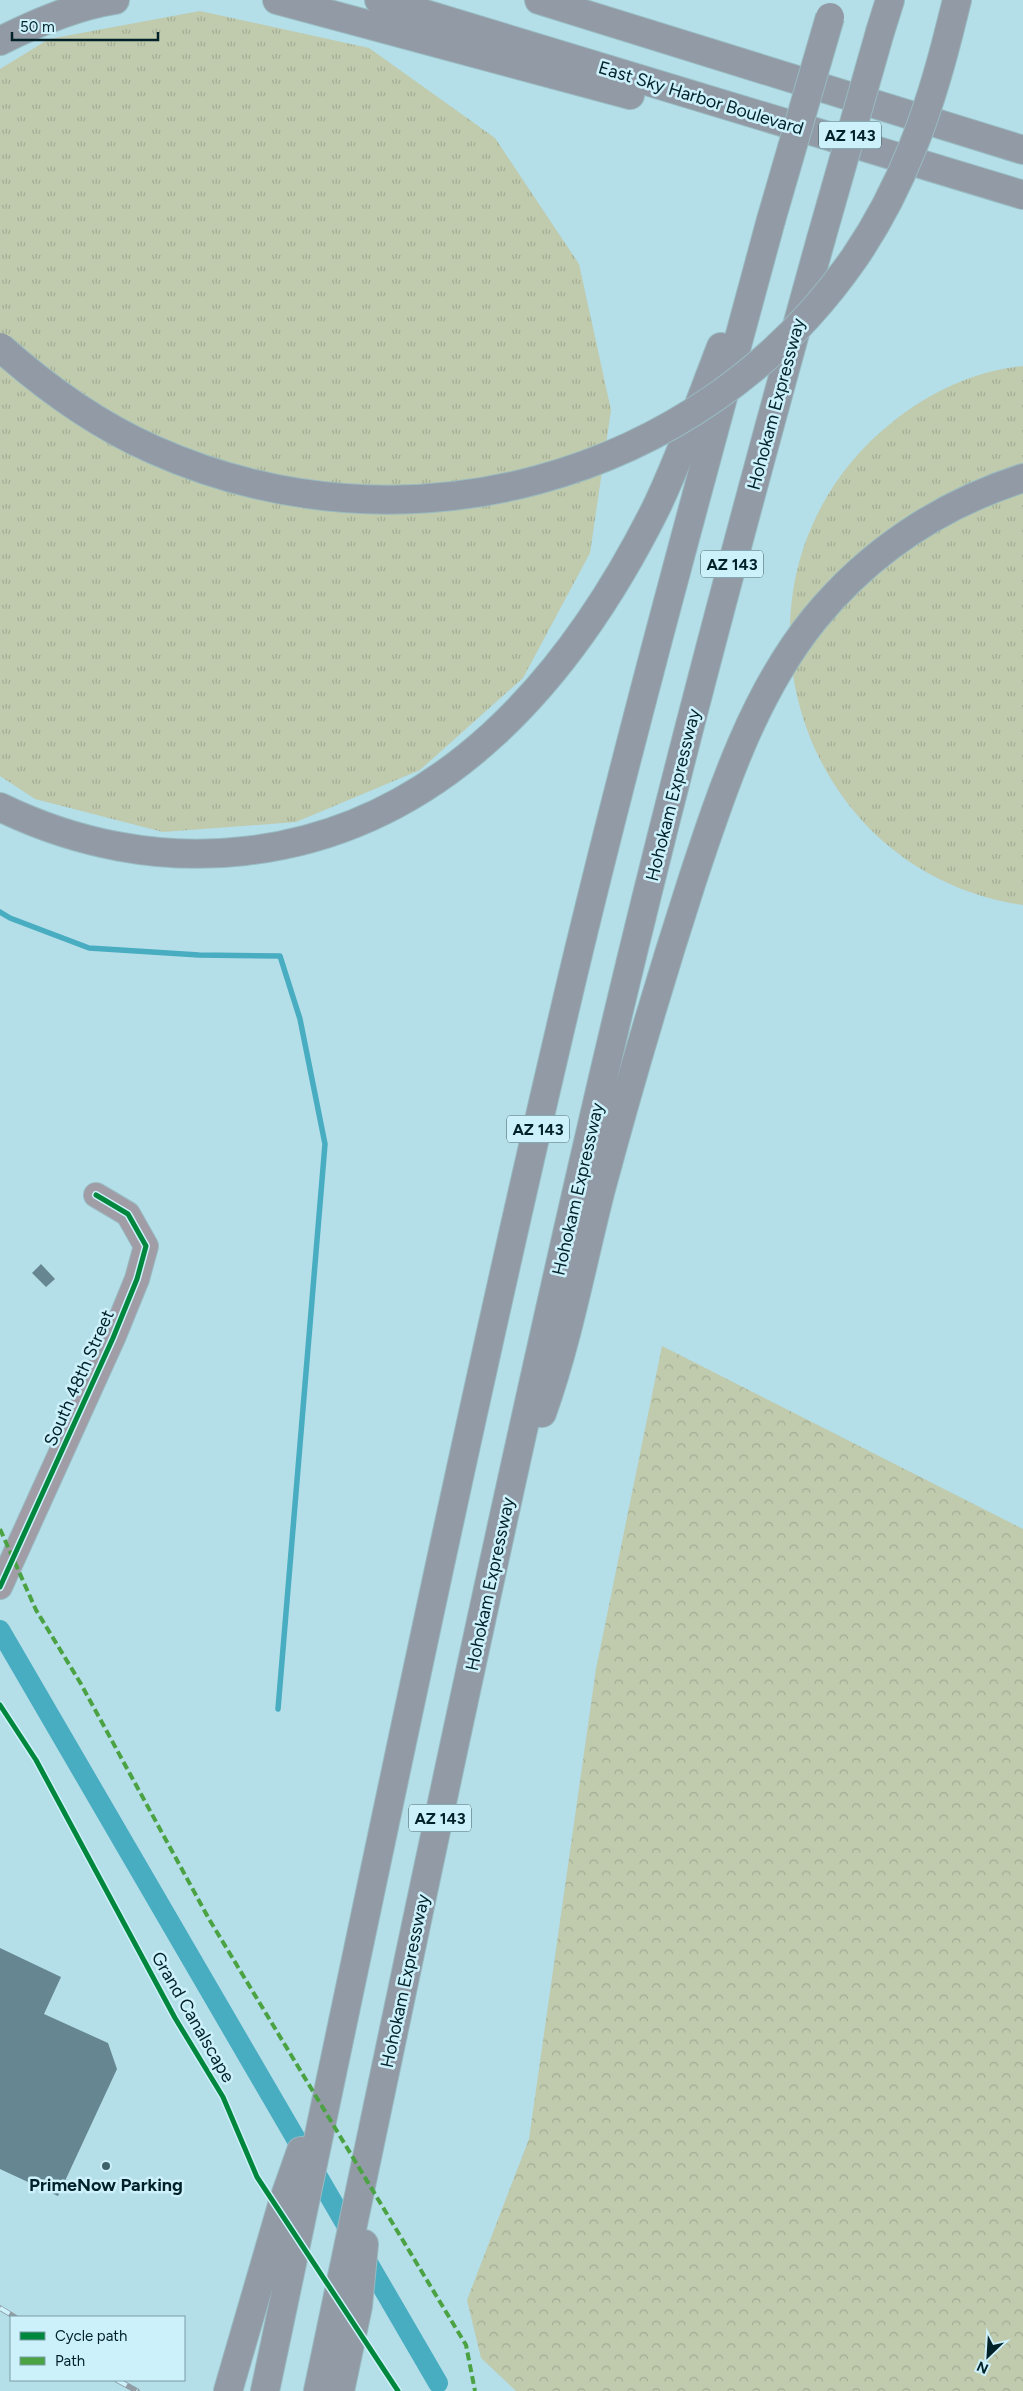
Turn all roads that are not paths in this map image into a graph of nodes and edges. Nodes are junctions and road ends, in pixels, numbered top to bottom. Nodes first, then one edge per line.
1 (115, 0) edge
2 (277, 0) edge
3 (379, 0) edge
4 (539, 0) edge
5 (890, 0) edge
6 (957, 0) edge
7 (832, 8) edge
8 (0, 40) edge
9 (862, 146) junction
10 (1023, 150) edge
11 (1023, 195) edge
12 (771, 220) junction
13 (0, 347) edge
14 (1023, 478) edge
15 (0, 806) edge
16 (96, 1195) dead end
17 (502, 1527) junction
18 (0, 1587) edge
19 (338, 2046) junction
20 (378, 2109) junction
21 (228, 2391) edge
22 (265, 2391) edge
23 (318, 2391) edge
24 (340, 2391) edge

1 - 8 highway
2 - 9 highway
3 - 9 highway, East Sky Harbor Boulevard
4 - 10 highway
5 - 17 highway, Hohokam Expressway / AZ 143, bridge
6 - 13 highway, bridge
7 - 12 highway, AZ 143, bridge
9 - 11 highway, East Sky Harbor Boulevard
12 - 15 highway
12 - 19 highway, AZ 143
14 - 17 highway
16 - 18 street, South 48th Street
17 - 20 highway, Hohokam Expressway / AZ 143
19 - 21 highway
19 - 22 highway, AZ 143
20 - 23 highway, Hohokam Expressway / AZ 143
20 - 24 highway

